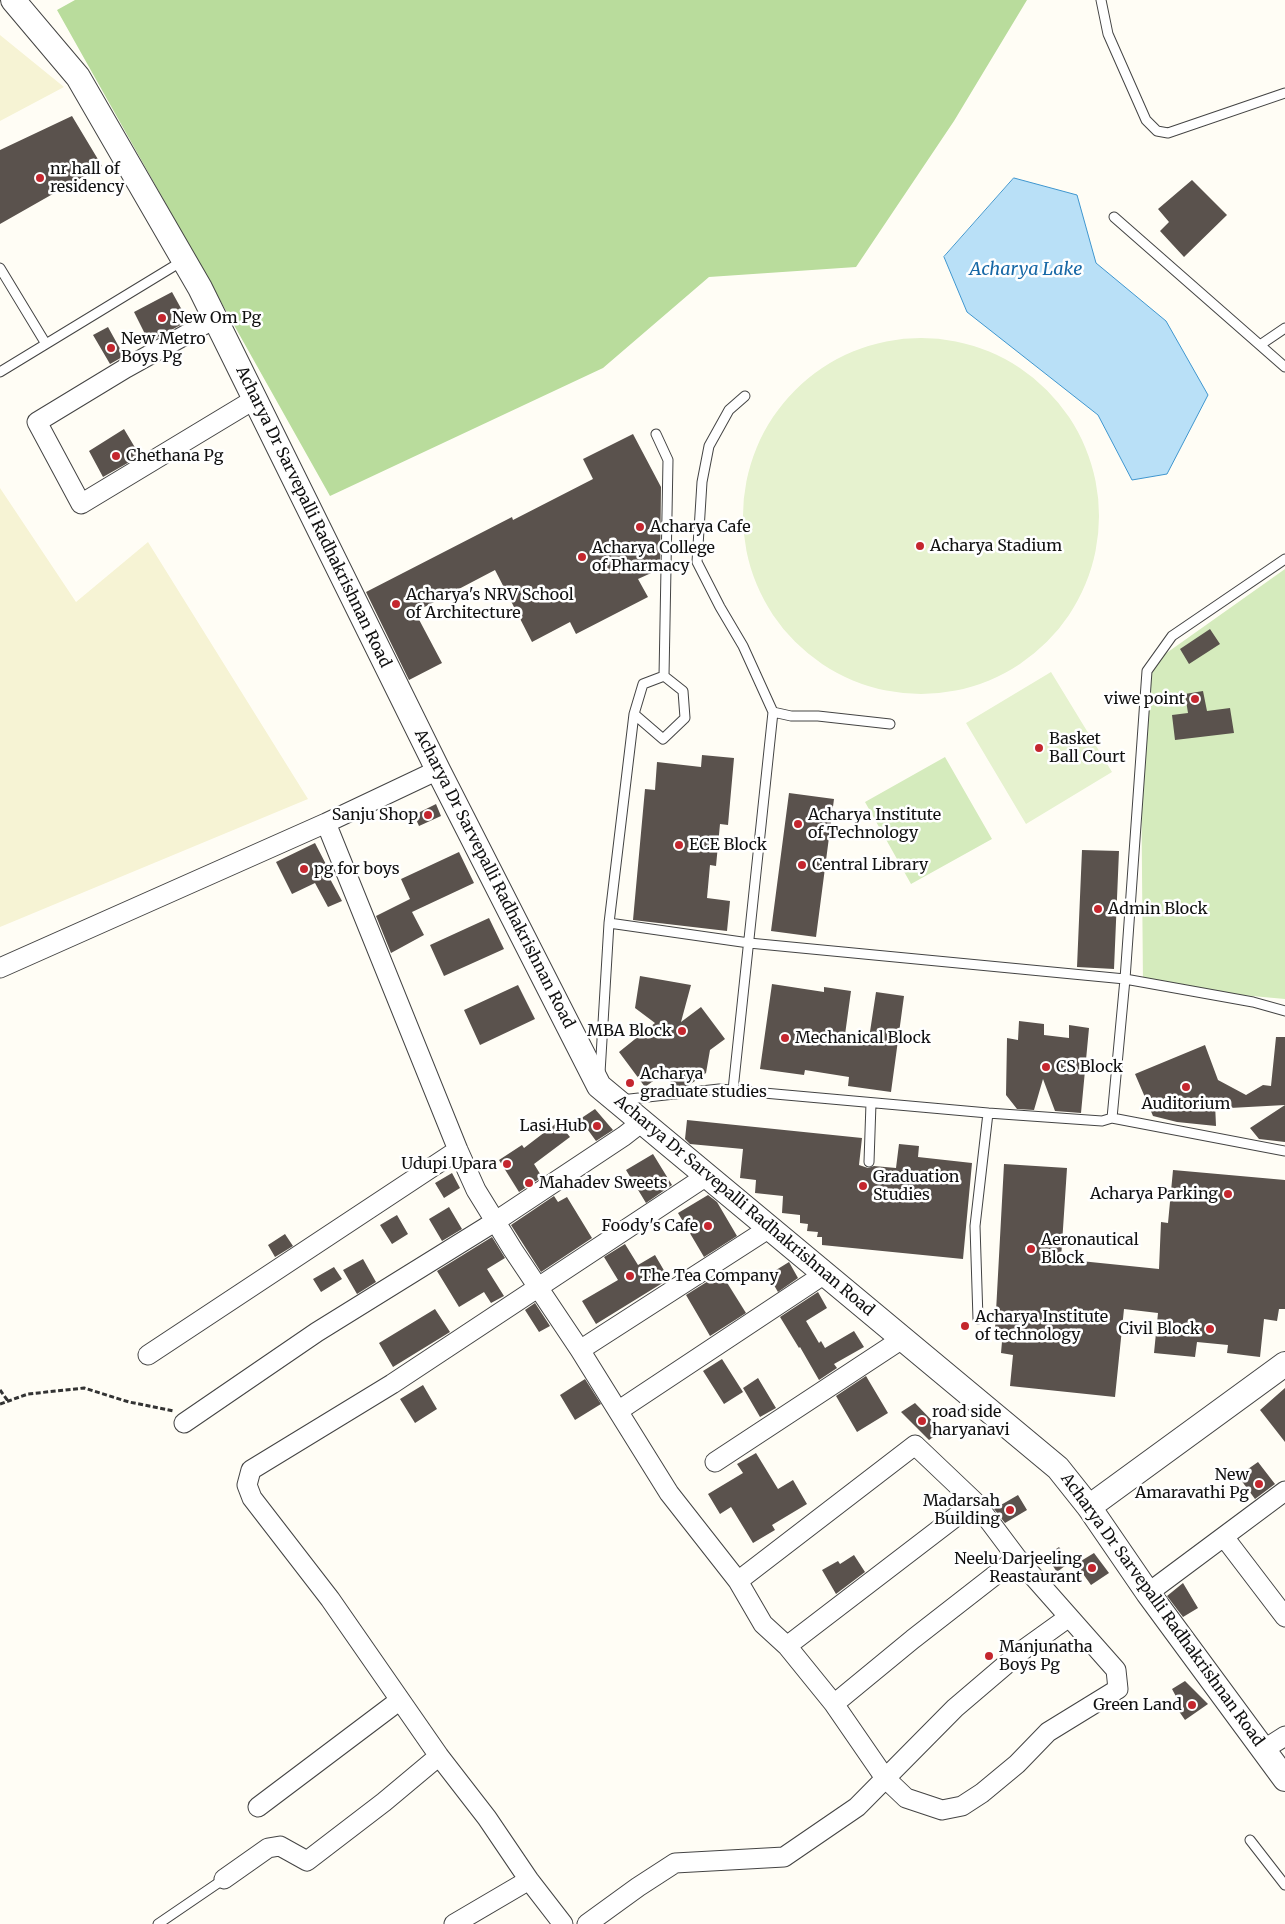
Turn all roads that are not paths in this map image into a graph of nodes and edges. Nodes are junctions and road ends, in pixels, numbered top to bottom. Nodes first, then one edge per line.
1 (13, 0) edge
2 (1101, 0) edge
3 (1285, 93) edge
4 (1114, 217) dead end
5 (184, 260) junction
6 (0, 268) edge
7 (216, 318) junction
8 (1285, 328) edge
9 (46, 344) junction
10 (1260, 345) junction
11 (1285, 367) edge
12 (0, 372) edge
13 (745, 396) dead end
14 (255, 399) junction
15 (656, 434) dead end
16 (1285, 559) edge
17 (664, 676) junction
18 (773, 712) junction
19 (634, 714) junction
20 (890, 724) dead end
21 (438, 770) junction
22 (326, 823) junction
23 (610, 924) junction
24 (750, 943) junction
25 (0, 968) edge
26 (1126, 979) junction
27 (1285, 1011) edge
28 (599, 1086) junction
29 (733, 1090) junction
30 (617, 1101) junction
31 (871, 1103) junction
32 (988, 1113) junction
33 (1112, 1118) junction
34 (642, 1122) junction
35 (458, 1150) junction
36 (1285, 1151) edge
37 (868, 1162) dead end
38 (708, 1175) junction
39 (496, 1221) junction
40 (771, 1227) junction
41 (826, 1273) junction
42 (538, 1287) junction
43 (978, 1319) dead end
44 (902, 1338) junction
45 (580, 1350) junction
46 (148, 1355) dead end
47 (1285, 1364) edge
48 (618, 1411) junction
49 (184, 1423) road end
50 (715, 1462) dead end
51 (1285, 1491) edge
52 (975, 1502) junction
53 (1089, 1507) junction
54 (1224, 1537) junction
55 (1017, 1558) junction
56 (738, 1581) junction
57 (1148, 1594) junction
58 (1285, 1616) edge
59 (1069, 1617) junction
60 (787, 1646) junction
61 (400, 1700) junction
62 (834, 1704) junction
63 (1285, 1736) edge
64 (1264, 1750) junction
65 (439, 1756) junction
66 (885, 1778) junction
67 (1285, 1779) edge
68 (258, 1807) dead end
69 (1250, 1840) dead end
70 (224, 1879) joint
71 (529, 1880) junction
72 (1285, 1885) edge
73 (158, 1924) edge
74 (454, 1924) edge
75 (563, 1924) edge
76 (587, 1924) edge

1 - 5 street, Acharya Dr Sarvepalli Radhakrishnan Road
2 - 3 lane
4 - 10 lane
5 - 7 street, Acharya Dr Sarvepalli Radhakrishnan Road
5 - 9 lane
6 - 9 lane
7 - 14 street, Acharya Dr Sarvepalli Radhakrishnan Road
7 - 14 street
8 - 10 lane
9 - 12 lane
10 - 11 lane
13 - 18 lane
14 - 21 street, Acharya Dr Sarvepalli Radhakrishnan Road
15 - 17 lane
16 - 26 lane
17 - 19 lane
17 - 19 lane
18 - 20 lane
18 - 24 lane
19 - 23 lane
21 - 22 street
21 - 28 street, Acharya Dr Sarvepalli Radhakrishnan Road
22 - 25 street
22 - 35 street
23 - 24 lane
23 - 28 lane
24 - 26 lane
24 - 29 lane
26 - 27 lane
26 - 33 lane
28 - 30 street, Acharya Dr Sarvepalli Radhakrishnan Road
29 - 30 lane
29 - 31 lane
30 - 34 street, Acharya Dr Sarvepalli Radhakrishnan Road
31 - 32 lane
31 - 37 lane
32 - 33 lane
32 - 43 lane
33 - 36 lane
34 - 38 street, Acharya Dr Sarvepalli Radhakrishnan Road
34 - 39 street
35 - 39 street
35 - 46 street
38 - 40 street, Acharya Dr Sarvepalli Radhakrishnan Road
38 - 42 street
39 - 42 street
39 - 49 street
40 - 41 street, Acharya Dr Sarvepalli Radhakrishnan Road
40 - 45 street
41 - 44 street, Acharya Dr Sarvepalli Radhakrishnan Road
41 - 48 street
42 - 45 street
42 - 61 street
44 - 50 street
44 - 53 street, Acharya Dr Sarvepalli Radhakrishnan Road
45 - 48 street
47 - 53 street
48 - 56 street
51 - 54 street
52 - 55 street
52 - 56 street
52 - 60 street
53 - 57 street, Acharya Dr Sarvepalli Radhakrishnan Road
54 - 57 street
54 - 58 street
55 - 59 street
55 - 62 street
56 - 60 street
57 - 64 street, Acharya Dr Sarvepalli Radhakrishnan Road
59 - 66 street
59 - 66 street
60 - 62 street
61 - 65 street
61 - 68 street
62 - 66 street
63 - 64 street
64 - 67 street, Acharya Dr Sarvepalli Radhakrishnan Road
65 - 70 street
65 - 71 street
66 - 76 street
69 - 72 lane
70 - 73 lane
71 - 74 street
71 - 75 street

